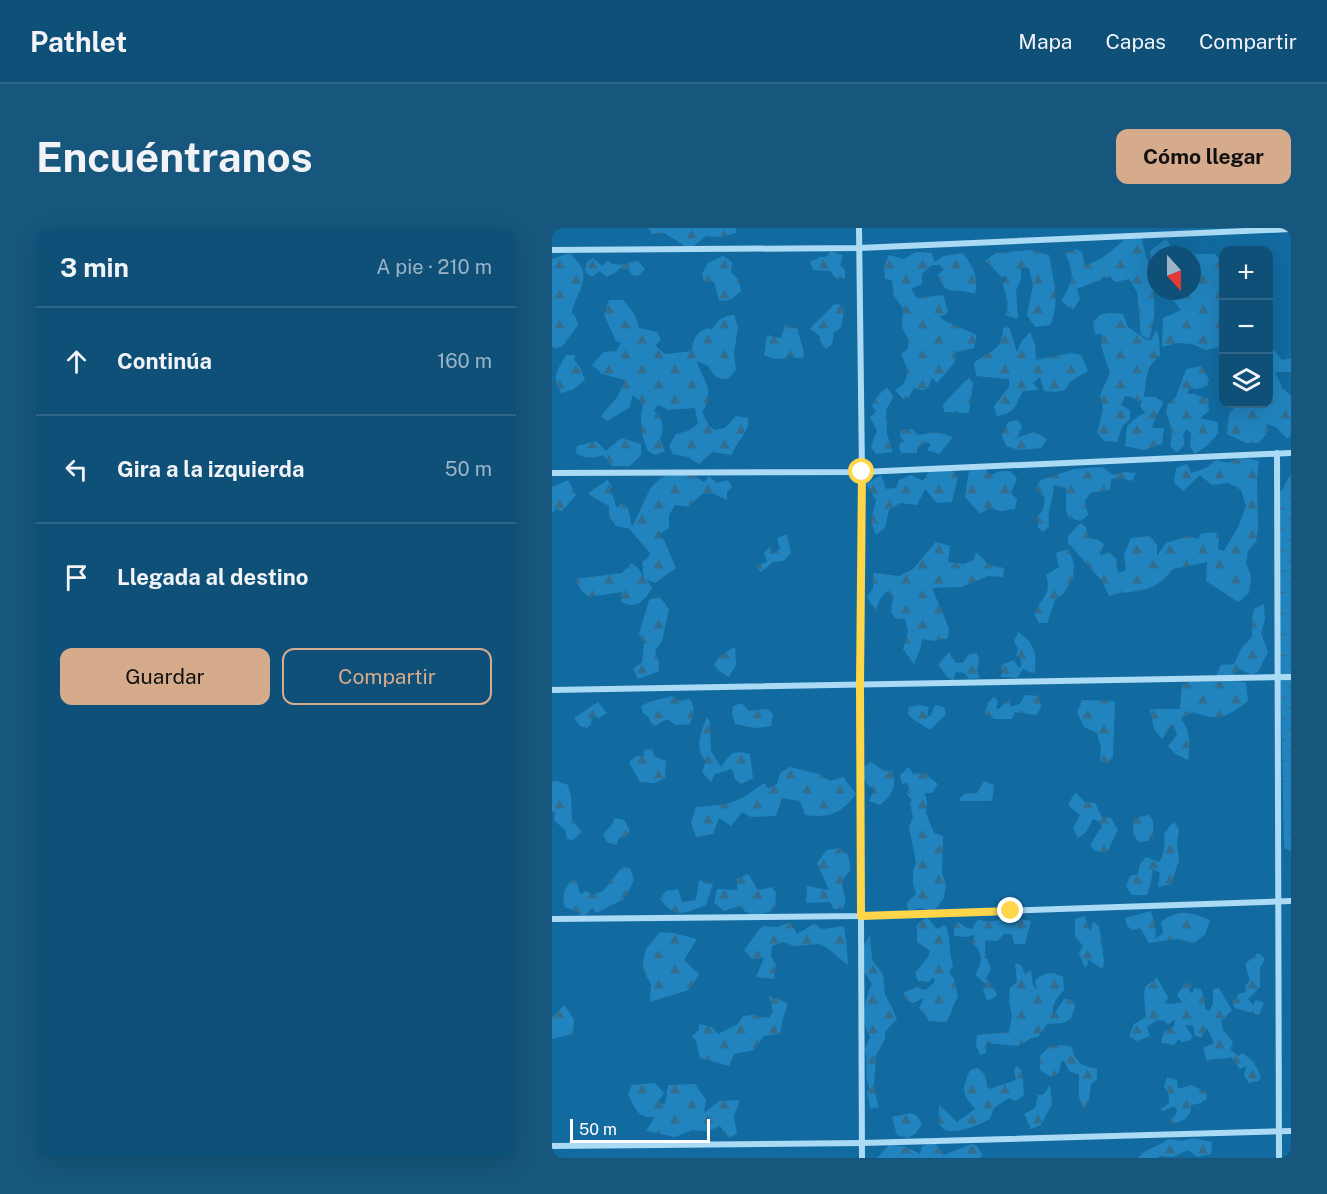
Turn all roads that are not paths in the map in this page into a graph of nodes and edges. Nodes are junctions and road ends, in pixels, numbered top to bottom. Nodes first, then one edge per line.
1 (859, 228) edge
2 (1291, 229) edge
3 (859, 248) junction
4 (552, 250) edge
5 (1277, 453) junction
6 (1291, 453) edge
7 (862, 472) junction
8 (552, 473) edge
9 (1278, 677) junction
10 (1291, 677) edge
11 (860, 686) junction
12 (552, 690) edge
13 (1291, 901) edge
14 (1279, 902) junction
15 (861, 916) junction
16 (552, 919) edge
17 (1291, 1131) edge
18 (1280, 1132) junction
19 (862, 1143) junction
20 (552, 1146) edge
21 (862, 1158) edge
22 (1279, 1158) edge

1 - 3 street
2 - 3 street
3 - 4 street
3 - 7 street
5 - 6 street
5 - 7 street
5 - 9 street
7 - 8 street
7 - 11 street
9 - 10 street
9 - 11 street
9 - 14 street
11 - 12 street
11 - 15 street
13 - 14 street
14 - 15 street
14 - 18 street
15 - 16 street
15 - 19 street
17 - 18 street
18 - 19 street
18 - 22 street
19 - 20 street
19 - 21 street

